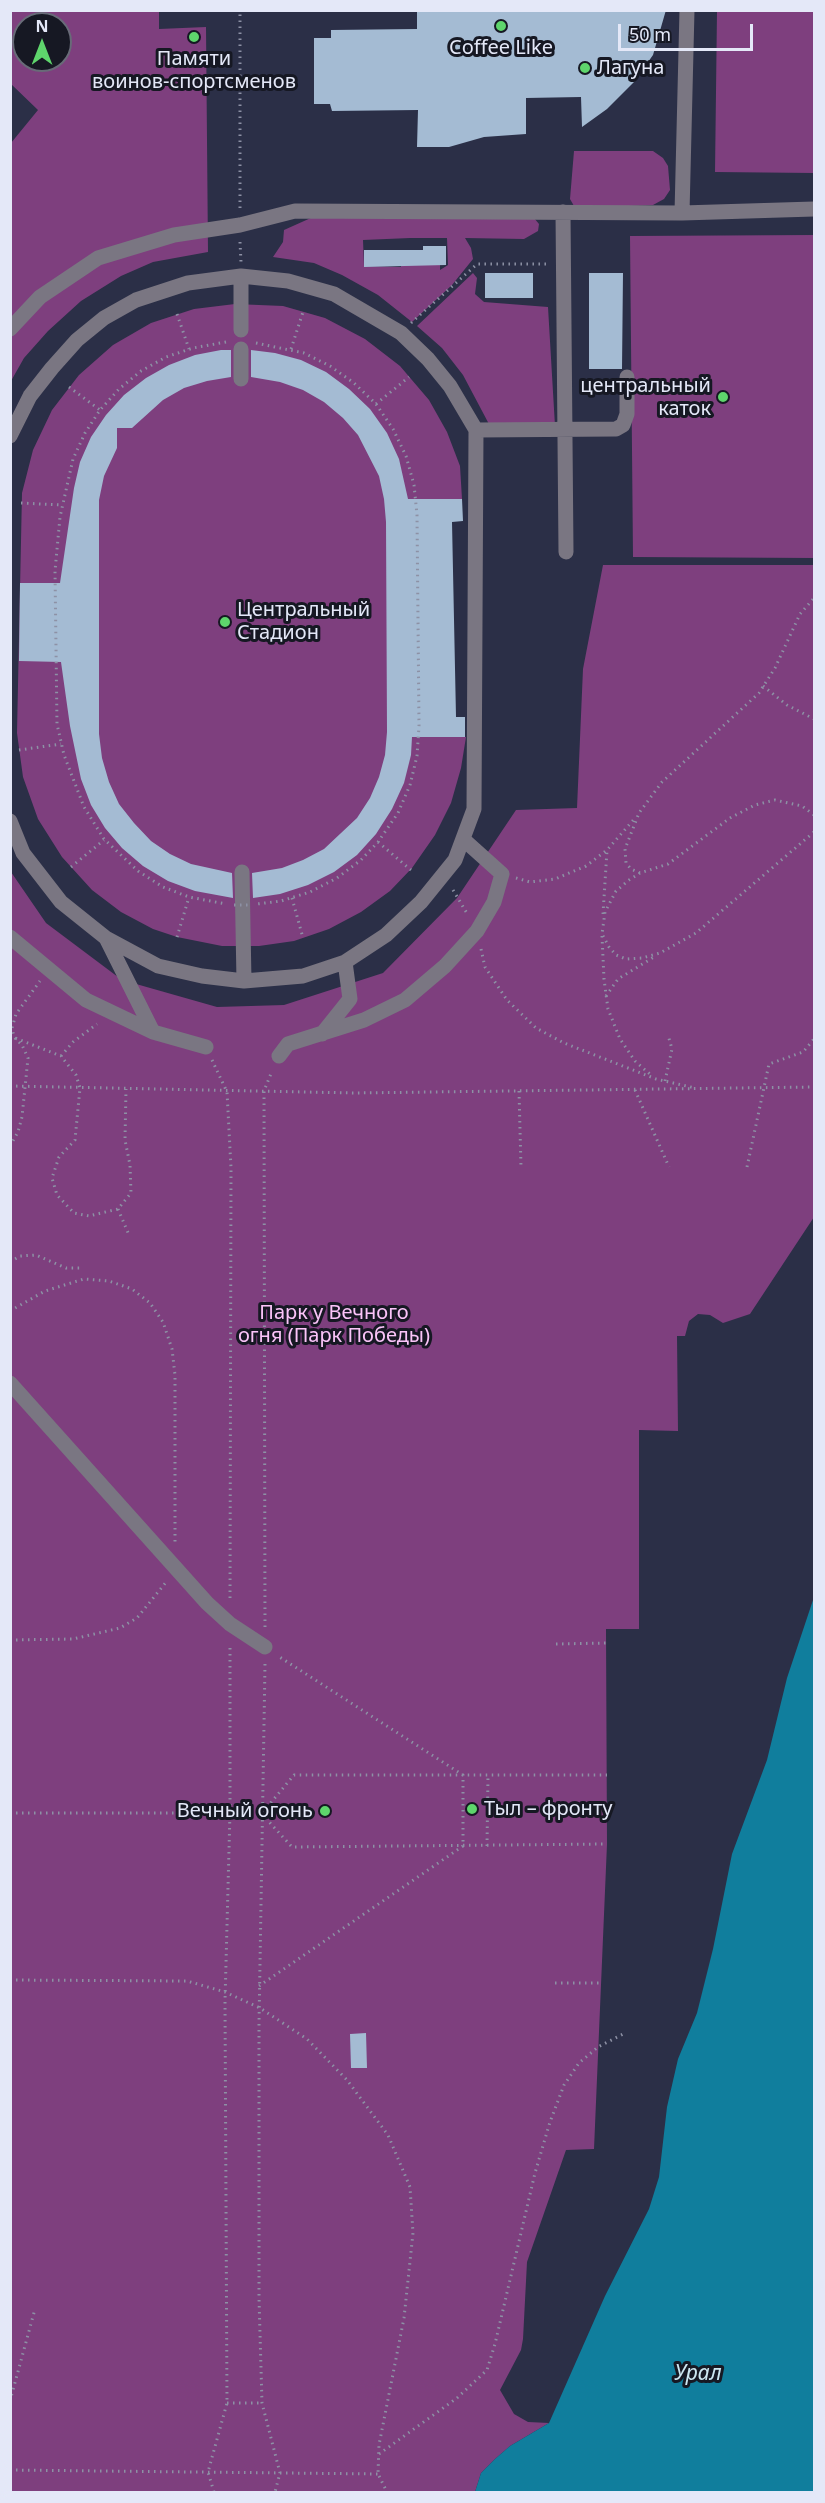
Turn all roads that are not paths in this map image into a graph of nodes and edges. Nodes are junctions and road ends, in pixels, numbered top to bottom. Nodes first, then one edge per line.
1 (687, 10) edge
2 (814, 209) edge
3 (563, 212) junction
4 (682, 213) junction
5 (241, 276) junction
6 (10, 329) edge
7 (627, 377) dead end
8 (241, 379) dead end
9 (476, 430) junction
10 (564, 430) junction
11 (10, 436) edge
12 (566, 552) dead end
13 (10, 821) edge
14 (463, 839) junction
15 (242, 872) dead end
16 (10, 937) edge
17 (106, 938) junction
18 (345, 962) junction
19 (244, 981) junction
20 (153, 1032) junction
21 (322, 1034) junction
22 (206, 1047) road end
23 (279, 1056) road end
24 (10, 1383) edge
25 (265, 1647) road end

1 - 4 lane
2 - 4 lane
3 - 4 lane
3 - 6 lane
3 - 10 lane
5 - 8 lane
5 - 9 lane
5 - 11 lane
7 - 10 lane
9 - 10 lane
9 - 14 lane
10 - 12 lane
13 - 17 lane
14 - 18 lane
14 - 21 lane
15 - 19 lane
16 - 20 lane
17 - 19 lane
17 - 20 lane
18 - 19 lane
18 - 21 lane
20 - 22 lane
21 - 23 lane
24 - 25 lane

